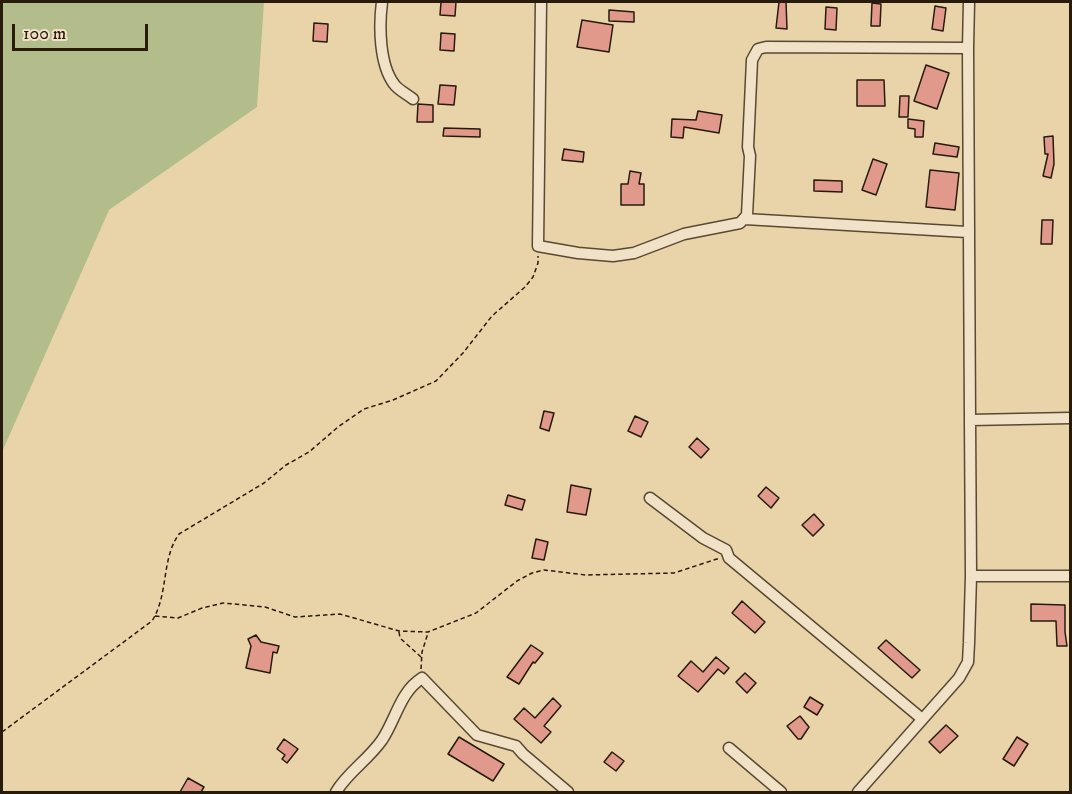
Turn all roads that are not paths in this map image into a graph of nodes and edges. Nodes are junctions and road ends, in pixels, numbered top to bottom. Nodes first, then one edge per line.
1 (382, 2) edge
2 (541, 2) edge
3 (969, 2) edge
4 (968, 48) junction
5 (413, 99) dead end
6 (745, 219) junction
7 (968, 232) junction
8 (1071, 418) edge
9 (970, 420) junction
10 (650, 498) dead end
11 (971, 576) junction
12 (1071, 576) edge
13 (921, 718) junction
14 (729, 748) dead end
15 (336, 792) edge
16 (568, 792) edge
17 (781, 792) edge
18 (858, 792) edge

1 - 5 street
2 - 6 street
3 - 4 street
4 - 6 street
4 - 7 street
6 - 7 street
7 - 9 street
8 - 9 street
9 - 11 street
10 - 13 street
11 - 12 street
11 - 13 street
13 - 18 street
14 - 17 street
15 - 16 street

